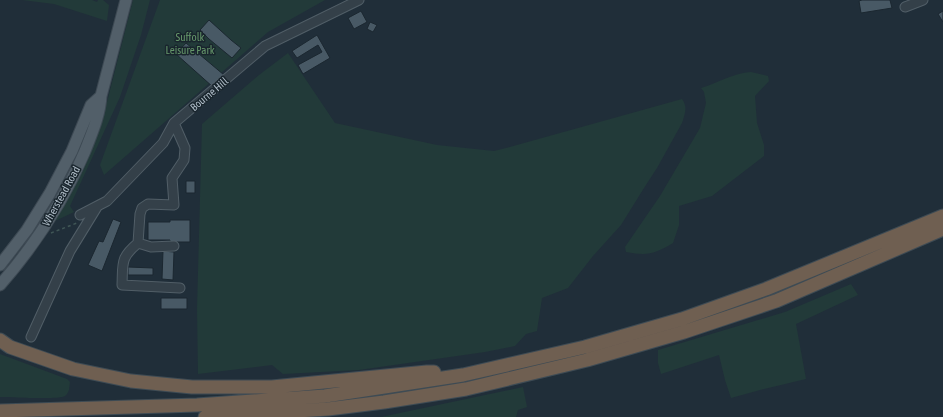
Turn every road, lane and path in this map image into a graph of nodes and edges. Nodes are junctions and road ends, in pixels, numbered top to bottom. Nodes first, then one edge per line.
1 (126, 0) edge
2 (360, 0) edge
3 (923, 0) edge
4 (905, 7) dead end
5 (101, 96) junction
6 (174, 123) junction
7 (98, 206) junction
8 (80, 215) dead end
9 (943, 216) edge
10 (943, 229) edge
11 (138, 243) junction
12 (174, 246) dead end
13 (0, 265) edge
14 (0, 285) edge
15 (180, 288) dead end
16 (31, 338) dead end
17 (0, 340) edge
18 (463, 375) junction
19 (384, 402) junction
20 (0, 411) edge
21 (205, 417) edge
22 (330, 417) edge

1 - 5 main road, Wherstead Road
2 - 6 street, Bourne Hill
3 - 4 street
5 - 13 main road, Wherstead Road
5 - 14 main road, Wherstead Road
6 - 7 street, Bourne Hill
6 - 11 street
7 - 8 street, Bourne Hill
7 - 16 street
9 - 18 highway
10 - 19 highway
11 - 12 street
11 - 15 street
17 - 18 highway
18 - 20 highway
19 - 21 highway
19 - 22 highway

